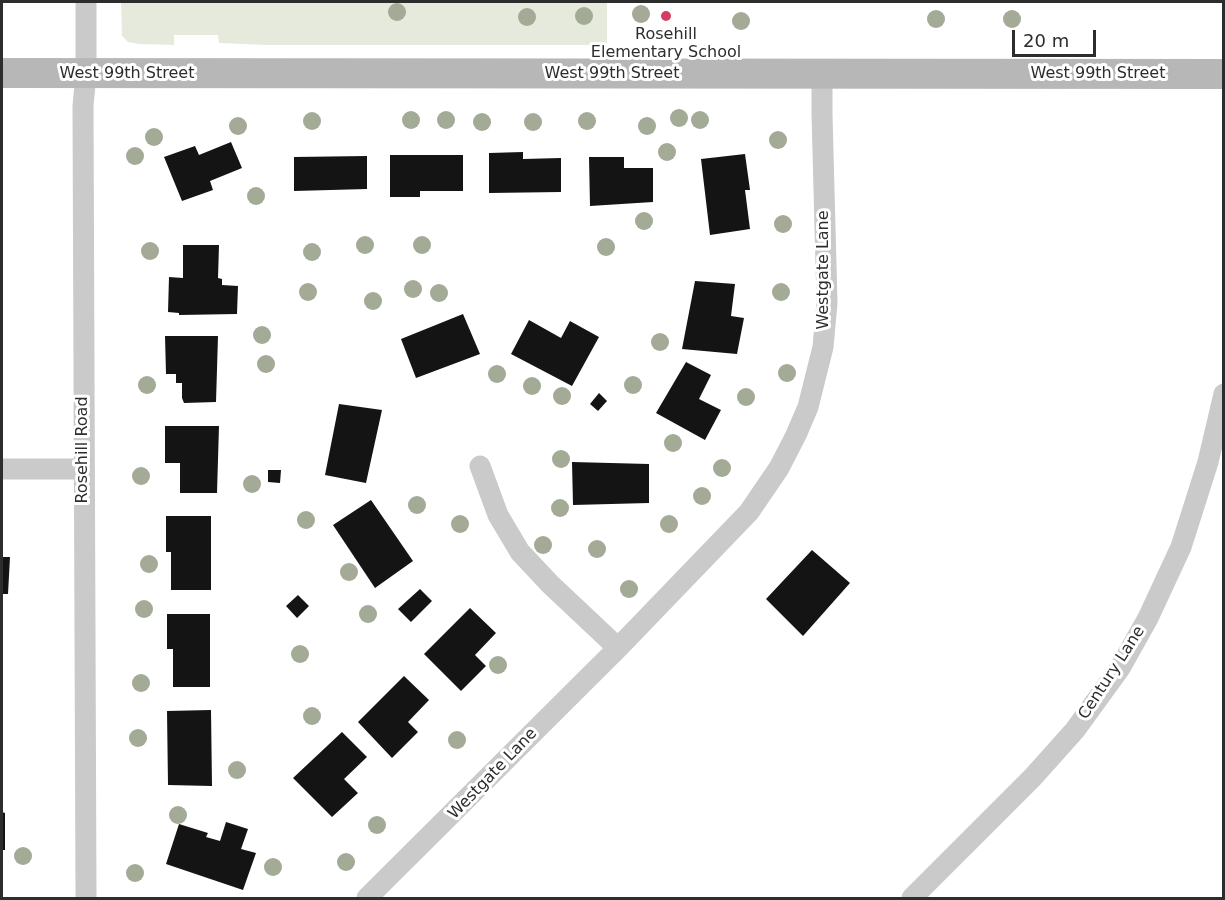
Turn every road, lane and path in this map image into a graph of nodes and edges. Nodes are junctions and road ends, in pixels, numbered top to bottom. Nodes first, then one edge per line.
1 (86, 2) edge
2 (2, 74) edge
3 (86, 74) junction
4 (822, 74) junction
5 (1224, 74) edge
6 (1224, 394) edge
7 (1216, 463) edge
8 (480, 466) dead end
9 (2, 469) edge
10 (83, 469) junction
11 (618, 648) junction
12 (86, 898) edge
13 (367, 898) edge
14 (912, 898) edge

1 - 3 street, Rosehill Road
2 - 3 street, West 99th Street
3 - 4 street, West 99th Street
3 - 10 street, Rosehill Road
4 - 5 street, West 99th Street
4 - 11 street, Westgate Lane
6 - 7 street, Century Lane
7 - 14 street, Century Lane
8 - 11 street
9 - 10 street
10 - 12 street, Rosehill Road
11 - 13 street, Westgate Lane

